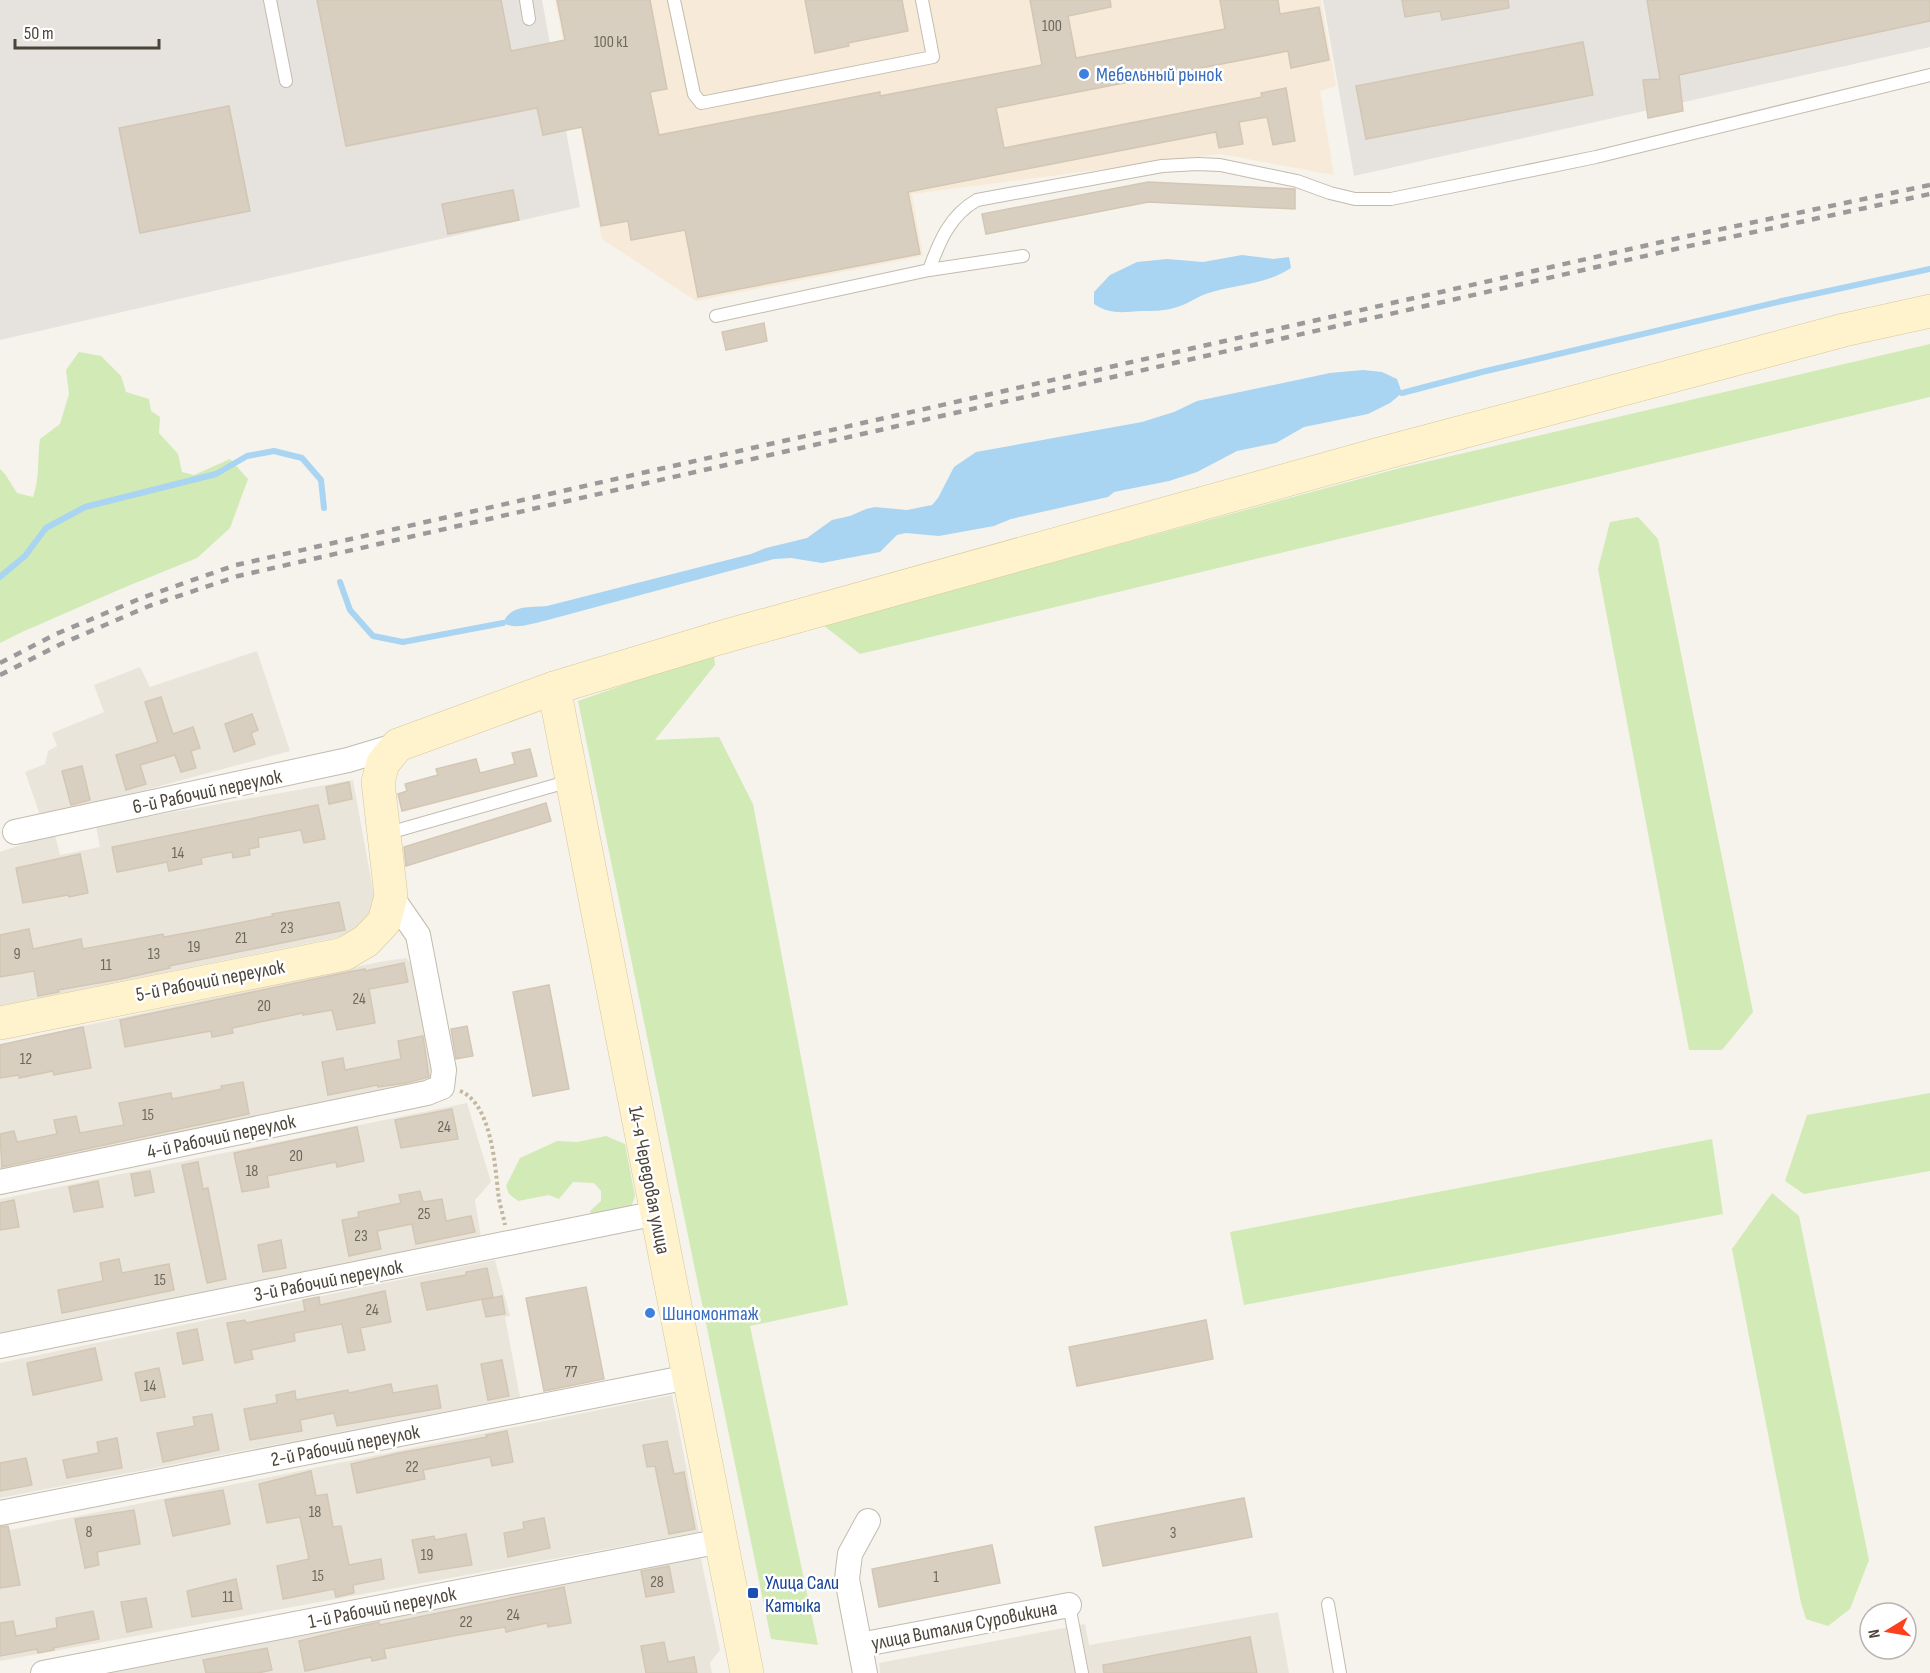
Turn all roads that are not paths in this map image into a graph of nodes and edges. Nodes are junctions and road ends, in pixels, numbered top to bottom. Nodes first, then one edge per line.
1 (270, 0) edge
2 (526, 0) edge
3 (674, 0) edge
4 (922, 0) edge
5 (529, 19) dead end
6 (1930, 75) edge
7 (286, 81) dead end
8 (1023, 256) dead end
9 (929, 270) junction
10 (1930, 311) edge
11 (716, 316) dead end
12 (554, 688) junction
13 (398, 745) junction
14 (572, 781) junction
15 (15, 832) dead end
16 (384, 835) junction
17 (392, 896) junction
18 (0, 1023) edge
19 (0, 1182) edge
20 (657, 1213) junction
21 (0, 1346) edge
22 (689, 1377) junction
23 (0, 1513) edge
24 (868, 1521) dead end
25 (721, 1541) junction
26 (1328, 1604) dead end
27 (1069, 1605) joint
28 (860, 1645) junction
29 (42, 1673) edge
30 (747, 1673) edge
31 (865, 1673) edge
32 (1082, 1673) edge
33 (1340, 1673) edge

1 - 7 lane
2 - 5 lane
3 - 4 lane
6 - 9 lane
8 - 9 lane
9 - 11 lane
10 - 12 main road
12 - 13 main road
12 - 14 main road, 14-я Чередовая улица
13 - 15 street, 6-й Рабочий переулок
13 - 16 main road
14 - 16 lane
14 - 20 main road, 14-я Чередовая улица
16 - 17 main road
17 - 18 main road, 5-й Рабочий переулок
17 - 19 street, 4-й Рабочий переулок
20 - 21 street, 3-й Рабочий переулок
20 - 22 main road, 14-я Чередовая улица
22 - 23 street, 2-й Рабочий переулок
22 - 25 main road, 14-я Чередовая улица
24 - 28 street
25 - 29 street, 1-й Рабочий переулок
25 - 30 main road, 14-я Чередовая улица
26 - 33 lane
27 - 28 street, улица Виталия Суровикина
27 - 32 lane
28 - 31 street

